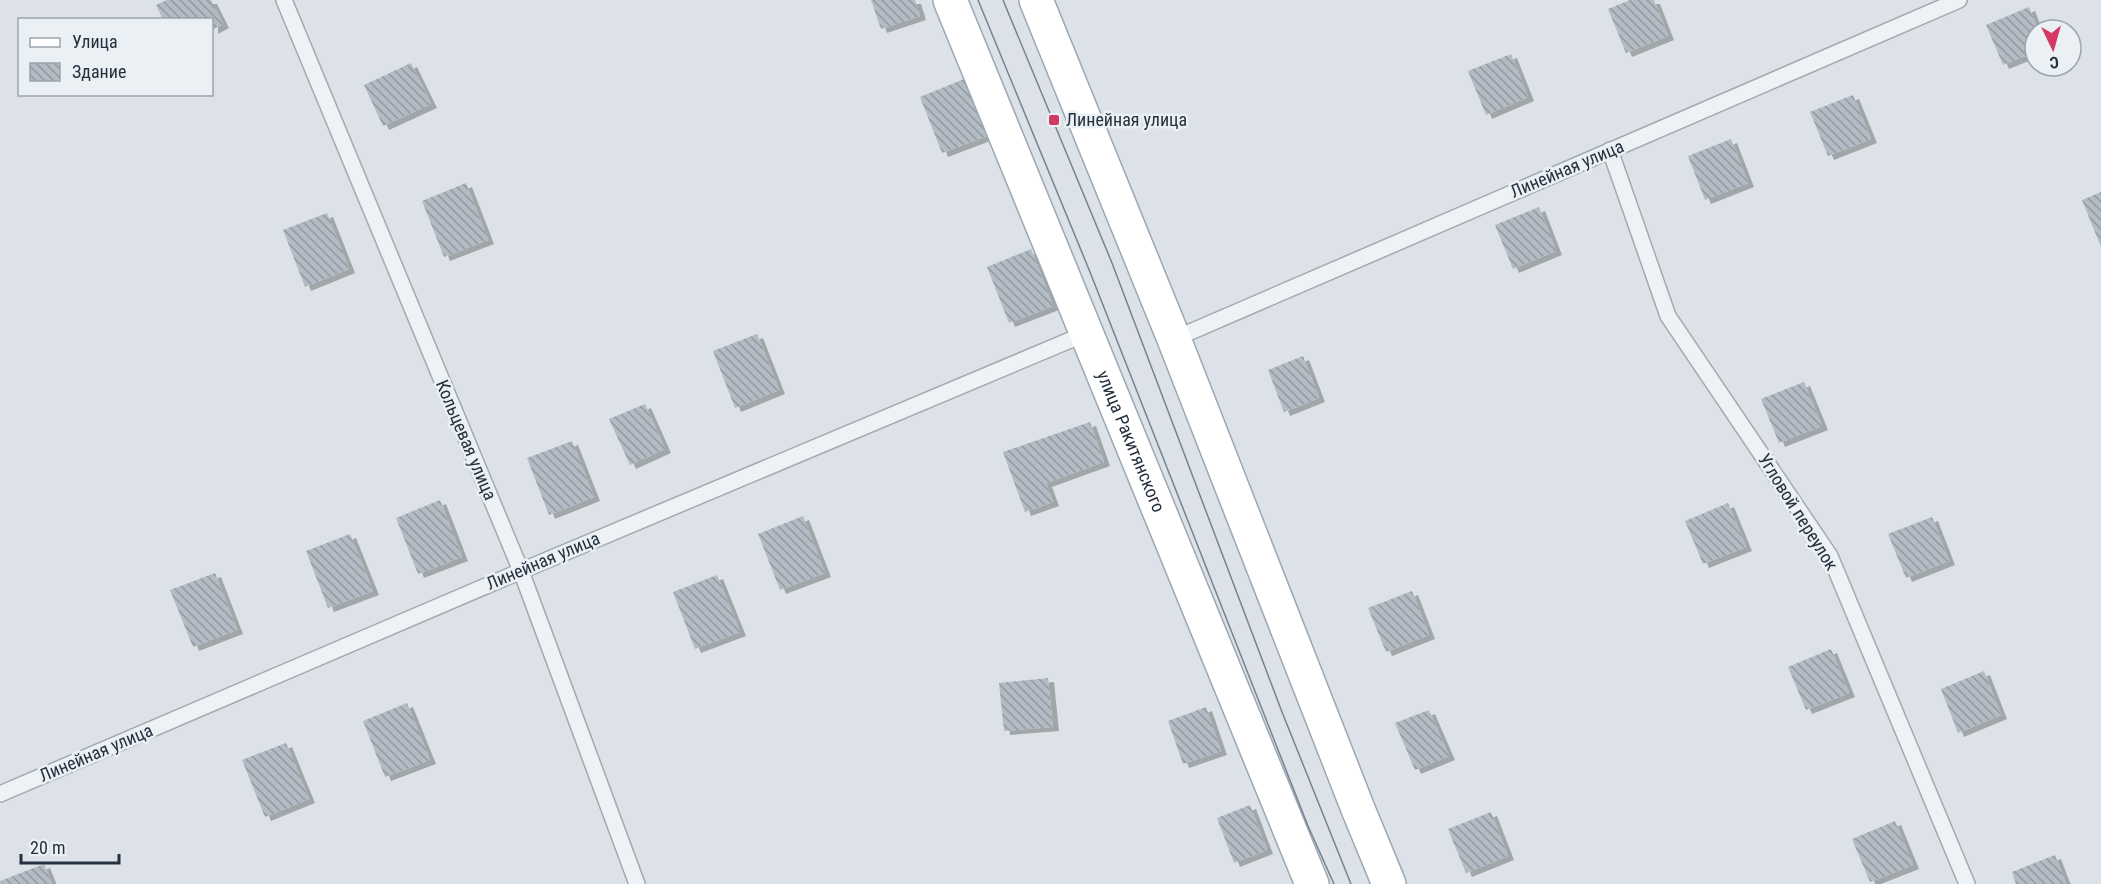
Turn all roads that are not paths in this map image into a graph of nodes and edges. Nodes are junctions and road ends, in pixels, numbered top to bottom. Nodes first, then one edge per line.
1 (284, 0) edge
2 (950, 0) edge
3 (1036, 0) edge
4 (1959, 0) edge
5 (1610, 150) junction
6 (1088, 333) junction
7 (1174, 339) junction
8 (520, 571) junction
9 (0, 794) edge
10 (637, 884) edge
11 (1312, 884) edge
12 (1389, 884) edge
13 (1967, 884) edge

1 - 8 lane, Кольцевая улица
2 - 6 main road, улица Ракитянского
3 - 7 main road
4 - 5 lane, Линейная улица
5 - 7 lane, Линейная улица
5 - 13 lane, Угловой переулок
6 - 8 lane, Линейная улица
6 - 11 main road, улица Ракитянского
7 - 12 main road
8 - 9 lane, Линейная улица
8 - 10 lane, Кольцевая улица

